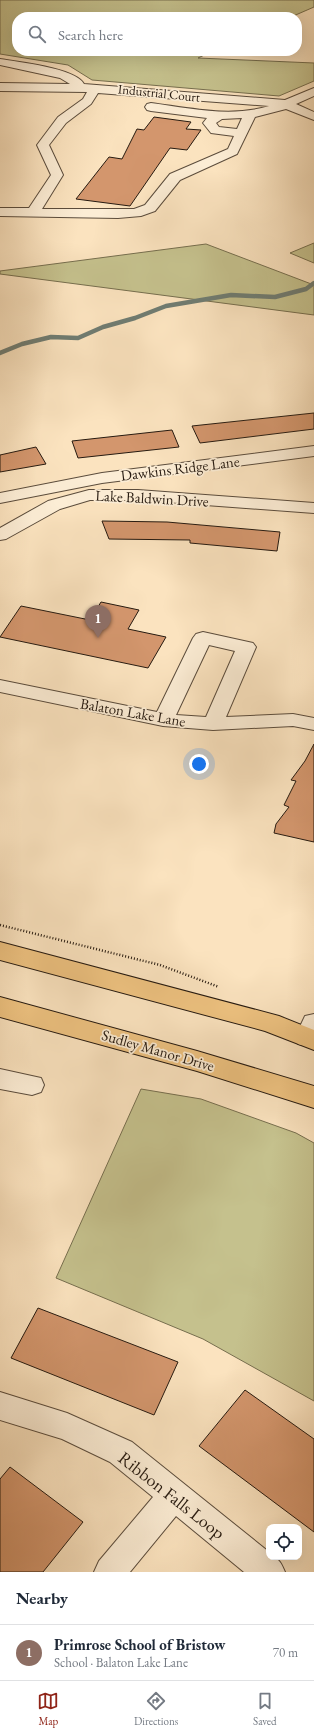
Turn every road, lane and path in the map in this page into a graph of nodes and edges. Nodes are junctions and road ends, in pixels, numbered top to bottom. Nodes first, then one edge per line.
1 (0, 62) edge
2 (0, 87) edge
3 (89, 88) junction
4 (314, 92) edge
5 (87, 101) junction
6 (102, 102) dead end
7 (285, 104) junction
8 (141, 106) dead end
9 (250, 114) junction
10 (227, 115) junction
11 (314, 116) edge
12 (241, 133) junction
13 (0, 212) edge
14 (33, 213) junction
15 (314, 451) edge
16 (0, 498) edge
17 (314, 508) edge
18 (0, 536) edge
19 (0, 686) edge
20 (162, 720) junction
21 (213, 724) junction
22 (314, 724) edge
23 (0, 925) edge
24 (0, 951) edge
25 (223, 989) dead end
26 (0, 1007) edge
27 (312, 1033) edge
28 (0, 1079) edge
29 (32, 1085) dead end
30 (314, 1097) edge
31 (0, 1406) edge
32 (174, 1494) junction
33 (110, 1572) edge
34 (269, 1572) edge

1 - 3 street
2 - 3 street
3 - 5 street
3 - 7 street
4 - 7 street, Industrial Court
5 - 6 street, Industrial Court
5 - 14 street
7 - 9 street, Industrial Court
7 - 11 street
8 - 10 street, Industrial Court
9 - 10 street, Industrial Court
9 - 12 street
10 - 12 street, Industrial Court
12 - 14 street
13 - 14 street
15 - 16 street, Dawkins Ridge Lane
17 - 18 street, Lake Baldwin Drive
19 - 20 street, Balaton Lake Lane
20 - 21 street, Balaton Lake Lane
20 - 21 street
21 - 22 street, Balaton Lake Lane
23 - 25 path
24 - 27 main road
26 - 30 main road, Sudley Manor Drive
28 - 29 street
31 - 32 street, Ribbon Falls Loop
32 - 33 street
32 - 34 street, Ribbon Falls Loop

